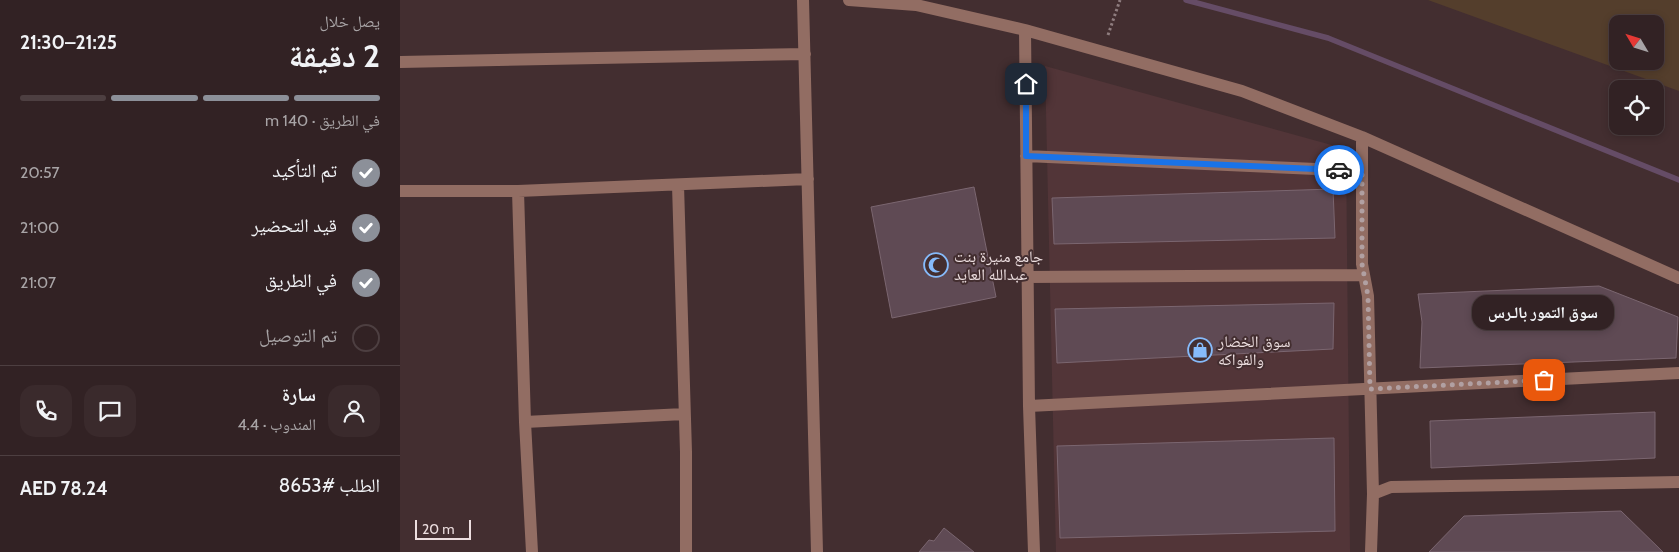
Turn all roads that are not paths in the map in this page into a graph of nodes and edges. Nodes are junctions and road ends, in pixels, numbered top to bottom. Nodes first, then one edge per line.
1 (803, 0) edge
2 (849, 0) edge
3 (1025, 30) junction
4 (804, 54) junction
5 (400, 62) edge
6 (1362, 137) junction
7 (1026, 156) junction
8 (1362, 171) junction
9 (808, 179) junction
10 (678, 185) junction
11 (400, 191) edge
12 (518, 191) junction
13 (1364, 275) junction
14 (1028, 277) junction
15 (1679, 278) edge
16 (1679, 373) edge
17 (1370, 389) junction
18 (1029, 406) junction
19 (684, 414) junction
20 (525, 422) junction
21 (1679, 482) edge
22 (1373, 494) junction
23 (532, 552) edge
24 (686, 552) edge
25 (817, 552) edge
26 (1034, 552) edge
27 (1371, 552) edge

1 - 4 street
2 - 3 street
3 - 6 street
3 - 7 street
4 - 5 street
4 - 9 street
6 - 8 street
6 - 15 street
7 - 8 street
7 - 14 street
8 - 13 street
9 - 10 street
9 - 25 street
10 - 12 street
10 - 19 street
11 - 12 street
12 - 20 street
13 - 14 street
13 - 17 street
14 - 18 street
16 - 17 street
17 - 18 street
17 - 22 street
18 - 26 street
19 - 20 street
19 - 24 street
20 - 23 street
21 - 22 street
22 - 27 street

